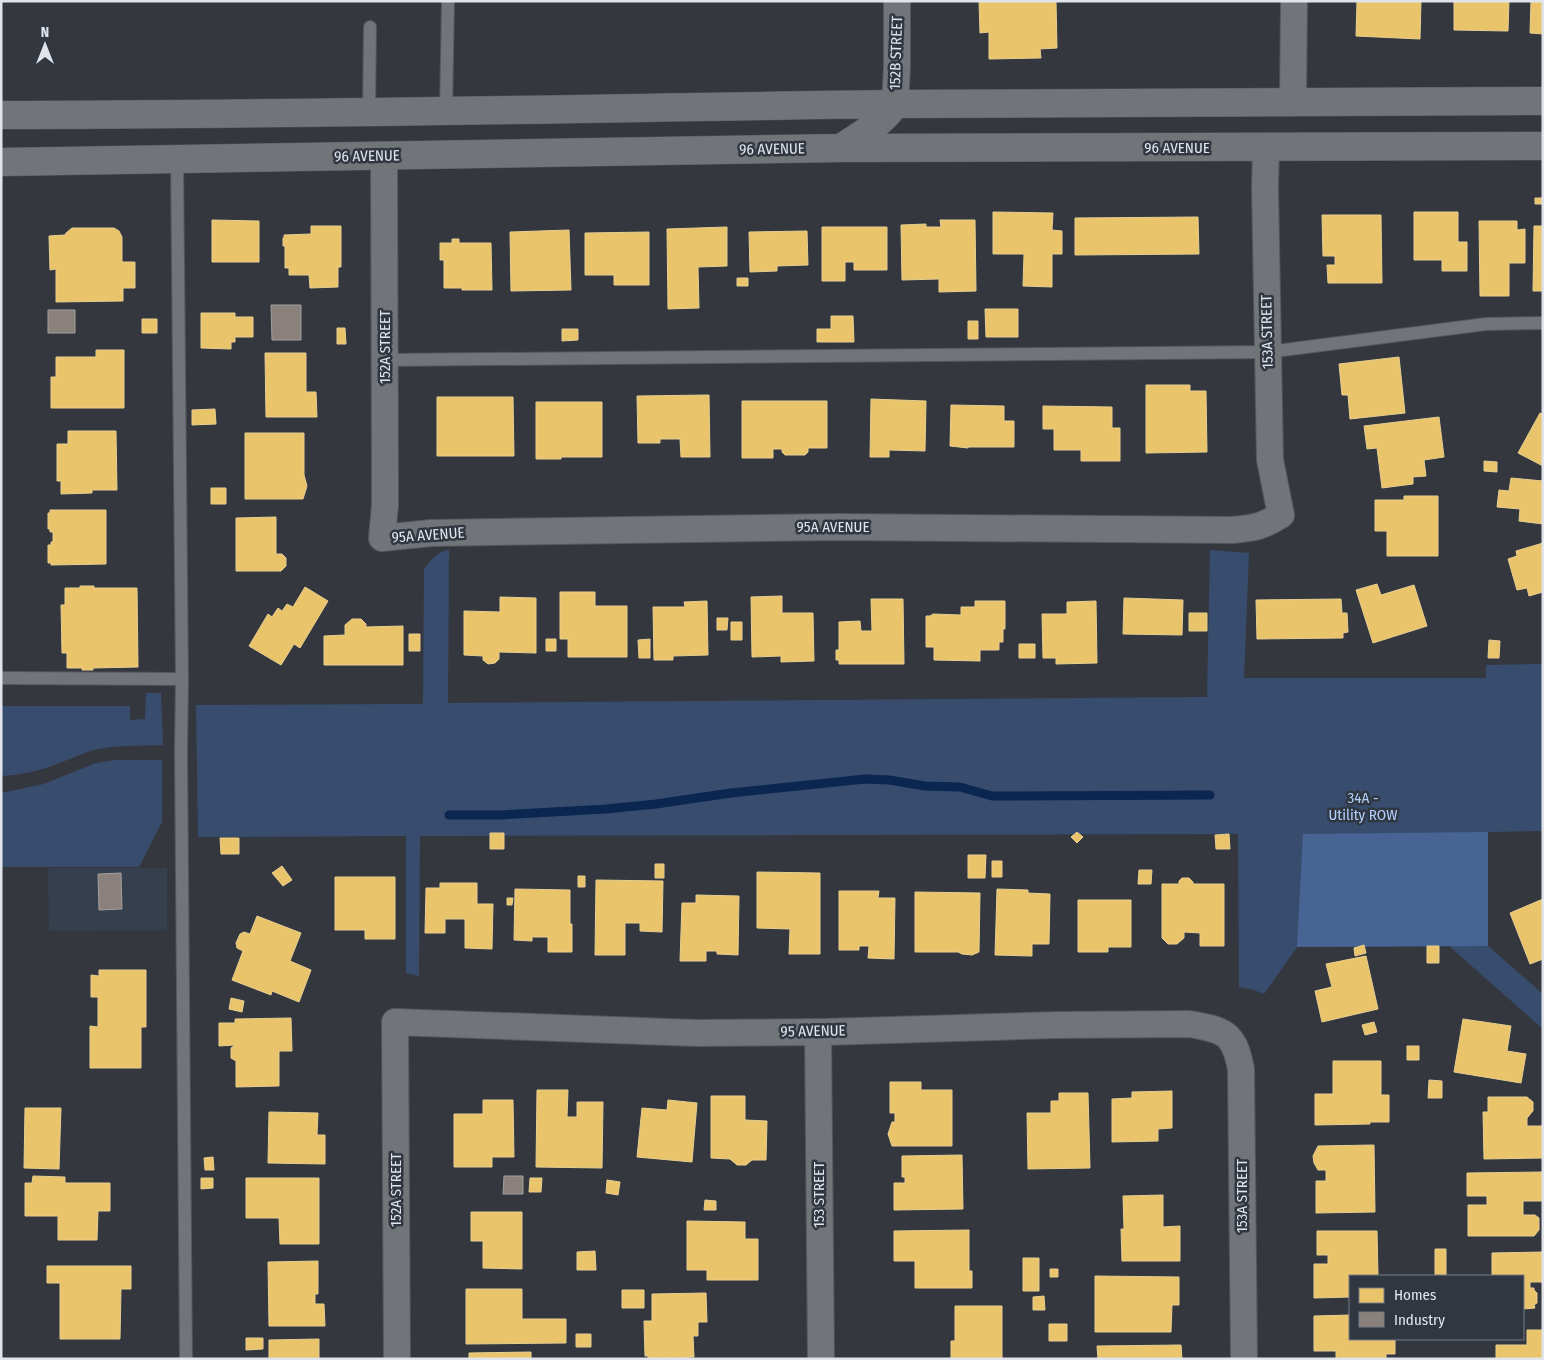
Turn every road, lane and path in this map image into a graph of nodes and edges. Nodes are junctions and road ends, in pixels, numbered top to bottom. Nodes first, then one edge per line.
1 (448, 1) edge
2 (898, 1) edge
3 (1294, 1) edge
4 (370, 26) dead end
5 (1293, 101) junction
6 (1543, 101) edge
7 (895, 104) junction
8 (369, 111) junction
9 (446, 111) junction
10 (1, 114) edge
11 (1543, 146) edge
12 (841, 148) junction
13 (1266, 148) junction
14 (384, 156) junction
15 (176, 160) junction
16 (1, 162) edge
17 (1543, 323) edge
18 (1268, 352) junction
19 (385, 360) junction
20 (1281, 515) joint
21 (382, 538) joint
22 (1, 678) edge
23 (182, 679) junction
24 (395, 1022) joint
25 (818, 1032) junction
26 (1228, 1036) joint
27 (186, 1359) edge
28 (397, 1359) edge
29 (821, 1359) edge
30 (1244, 1359) edge

1 - 9 lane
2 - 7 street, 152B STREET
3 - 5 street
4 - 8 lane
5 - 6 main road
5 - 7 main road
7 - 9 main road
7 - 12 main road
8 - 9 main road
8 - 10 main road
11 - 13 main road, 96 AVENUE
12 - 13 main road, 96 AVENUE
12 - 14 main road, 96 AVENUE
13 - 18 street, 153A STREET
14 - 15 main road, 96 AVENUE
14 - 19 street, 152A STREET
15 - 16 main road, 96 AVENUE
15 - 23 lane
17 - 18 lane
18 - 19 lane
18 - 20 street, 153A STREET
19 - 21 street, 152A STREET
20 - 21 street, 95A AVENUE
22 - 23 lane
23 - 27 lane
24 - 25 street, 95 AVENUE
24 - 28 street, 152A STREET
25 - 26 street, 95 AVENUE
25 - 29 street, 153 STREET
26 - 30 street, 153A STREET

